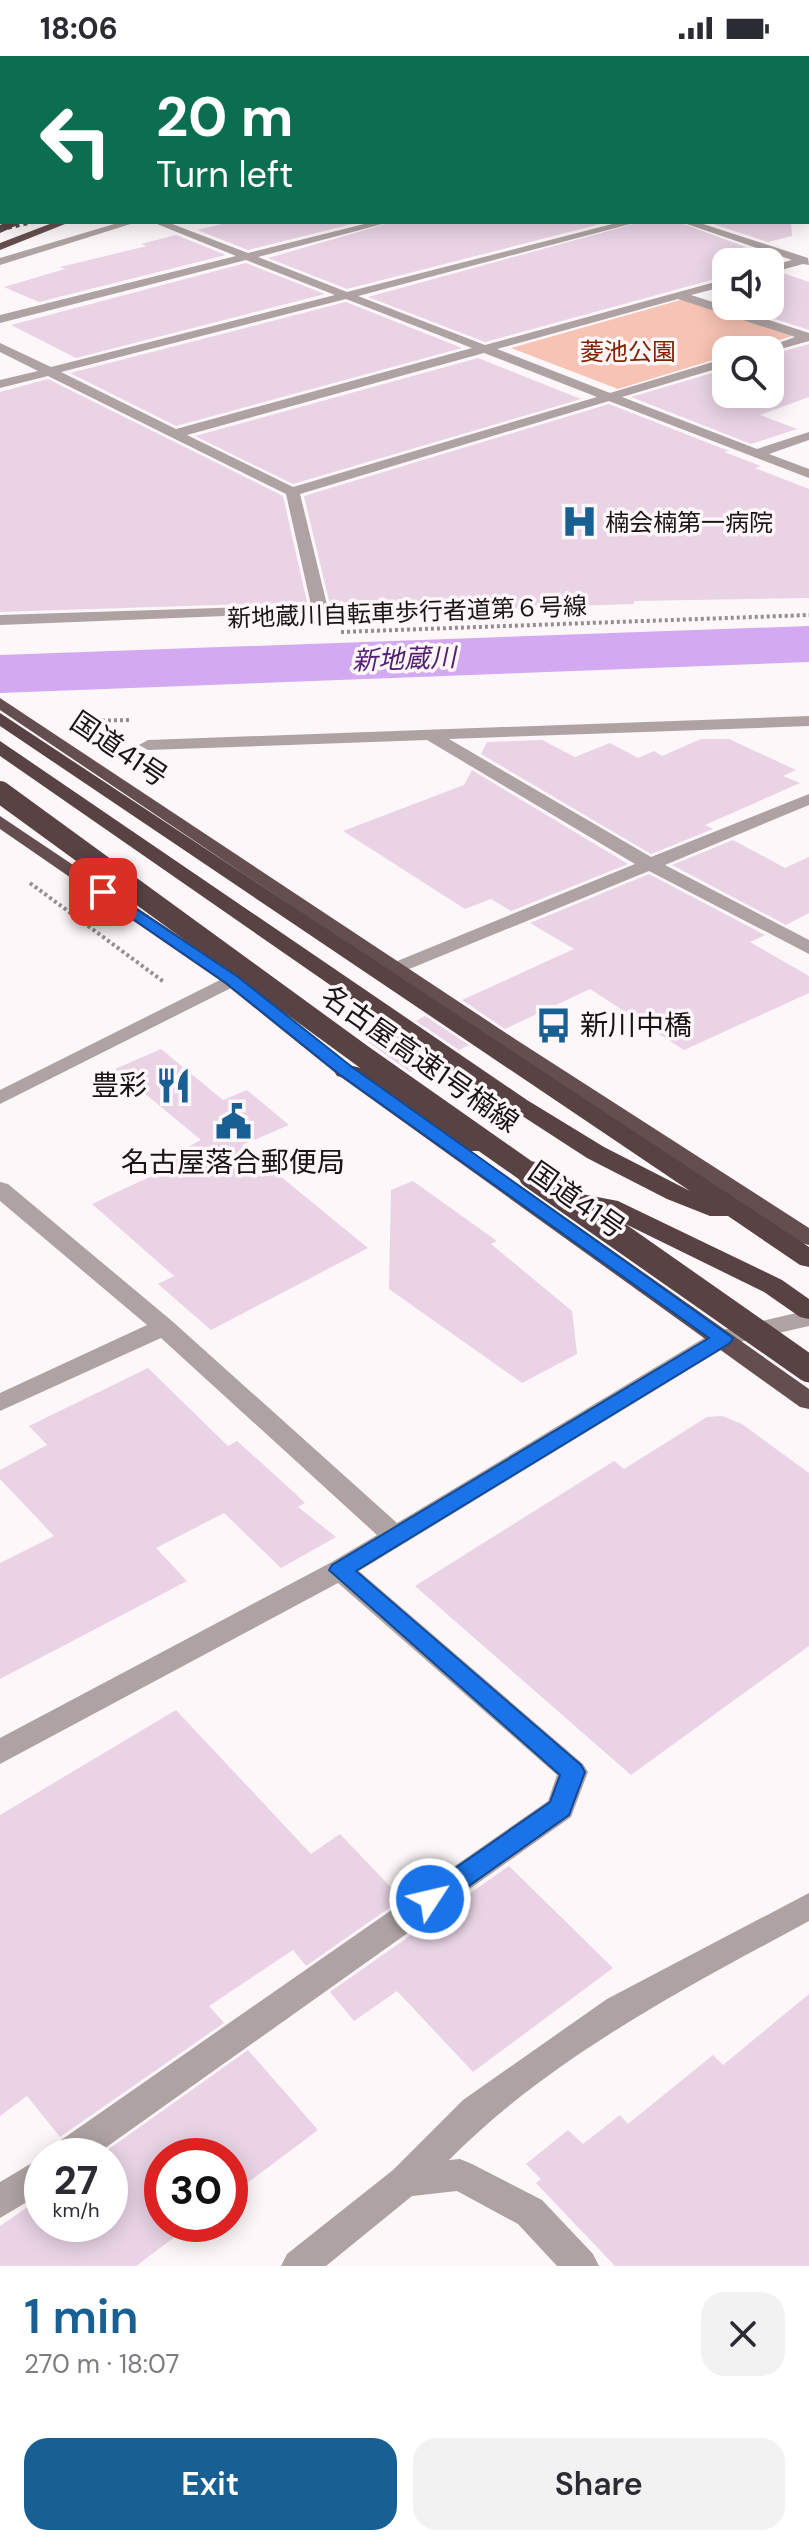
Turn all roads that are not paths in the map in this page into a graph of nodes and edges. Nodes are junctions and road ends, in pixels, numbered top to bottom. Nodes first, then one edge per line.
1 (60, 224) edge
2 (125, 224) edge
3 (162, 224) edge
4 (377, 224) edge
5 (625, 224) edge
6 (692, 224) edge
7 (0, 247) edge
8 (246, 256) junction
9 (807, 260) edge
10 (0, 262) edge
11 (784, 266) edge
12 (712, 286) edge
13 (347, 295) junction
14 (680, 295) junction
15 (0, 319) edge
16 (808, 337) edge
17 (784, 344) edge
18 (0, 347) edge
19 (483, 350) junction
20 (712, 366) edge
21 (50, 371) junction
22 (0, 384) edge
23 (608, 398) junction
24 (175, 434) junction
25 (809, 436) edge
26 (755, 454) junction
27 (809, 474) edge
28 (292, 492) junction
29 (0, 620) edge
30 (0, 703) edge
31 (0, 718) edge
32 (809, 721) edge
33 (432, 737) junction
34 (148, 745) dead end
35 (0, 747) edge
36 (0, 792) edge
37 (809, 799) edge
38 (0, 821) edge
39 (649, 864) junction
40 (809, 948) edge
41 (397, 968) junction
42 (232, 980) junction
43 (345, 1071) junction
44 (0, 1098) edge
45 (0, 1189) edge
46 (752, 1224) junction
47 (809, 1238) edge
48 (809, 1259) edge
49 (809, 1311) edge
50 (809, 1318) edge
51 (164, 1327) junction
52 (723, 1338) junction
53 (809, 1369) edge
54 (809, 1401) edge
55 (0, 1403) edge
56 (394, 1536) junction
57 (340, 1570) junction
58 (0, 1752) edge
59 (809, 1906) edge
60 (92, 2138) edge
61 (405, 2181) junction
62 (24, 2185) edge
63 (0, 2202) edge
64 (299, 2266) edge
65 (581, 2266) edge

1 - 7 highway
2 - 10 street
3 - 8 street
4 - 8 street
5 - 13 street
6 - 9 street
8 - 13 street
8 - 15 street
9 - 11 street
12 - 14 street
13 - 19 street
13 - 21 street
14 - 16 street
14 - 19 street
16 - 17 street
18 - 21 street
19 - 23 street
19 - 24 street
20 - 23 street
21 - 22 street
21 - 24 street
23 - 26 street
23 - 28 street
24 - 28 street
25 - 26 street
26 - 27 street
28 - 29 street
30 - 41 highway, 国道41号
31 - 46 highway, 名古屋高速1号楠線
32 - 33 street
33 - 34 street
33 - 39 street
35 - 46 highway
36 - 53 highway, 名古屋高速1号楠線, bridge
37 - 39 street
38 - 42 highway, 国道41号
39 - 40 street
39 - 41 street
41 - 47 highway, 国道41号
42 - 43 highway, 国道41号
42 - 44 street
43 - 49 highway
43 - 52 highway, 国道41号
45 - 51 street
46 - 48 highway, 名古屋高速1号楠線
50 - 52 street
51 - 55 street
51 - 56 street
52 - 54 highway, 国道41号
52 - 56 street
56 - 57 street
57 - 58 street
57 - 60 street
59 - 61 street
61 - 64 street
61 - 65 street
62 - 63 street

